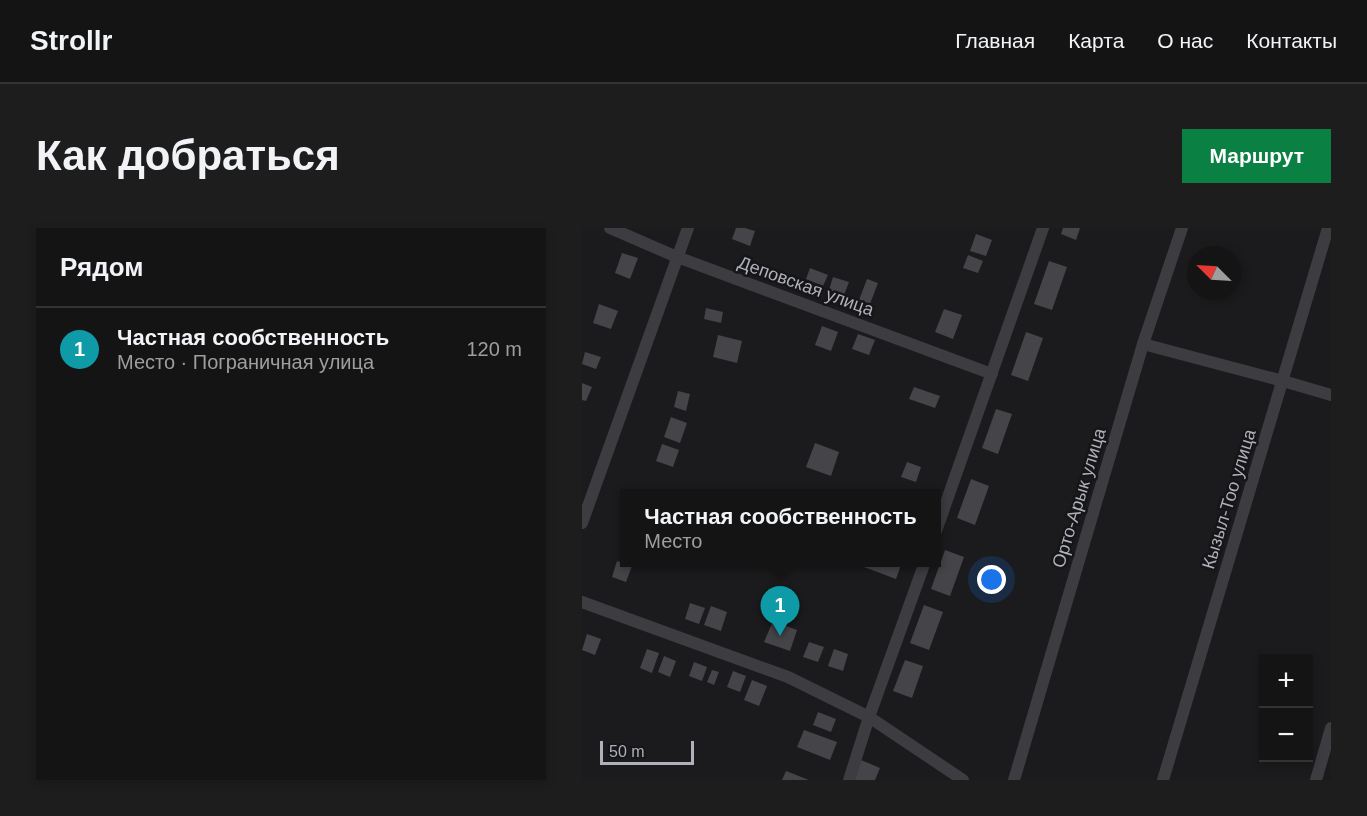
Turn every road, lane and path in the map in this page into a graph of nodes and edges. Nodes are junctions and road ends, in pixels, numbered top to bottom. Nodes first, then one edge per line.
1 (610, 228) edge
2 (688, 228) edge
3 (1043, 228) edge
4 (1182, 228) edge
5 (1328, 228) edge
6 (677, 258) junction
7 (1143, 344) junction
8 (992, 374) junction
9 (1284, 381) junction
10 (1331, 395) edge
11 (941, 517) edge
12 (582, 523) edge
13 (923, 567) edge
14 (582, 602) edge
15 (869, 717) junction
16 (1331, 728) edge
17 (849, 780) edge
18 (963, 780) edge
19 (1014, 780) edge
20 (1163, 780) edge
21 (1316, 780) edge

1 - 6 street, Деповская улица
2 - 6 street
3 - 8 street
4 - 7 street, Орто-Арык улица
5 - 9 street, Кызыл-Тоо улица
6 - 8 street, Деповская улица
6 - 12 street
7 - 9 street
7 - 19 street, Орто-Арык улица
8 - 11 street
9 - 10 street
9 - 20 street, Кызыл-Тоо улица
13 - 15 street
14 - 15 street
15 - 17 street
15 - 18 street
16 - 21 street

